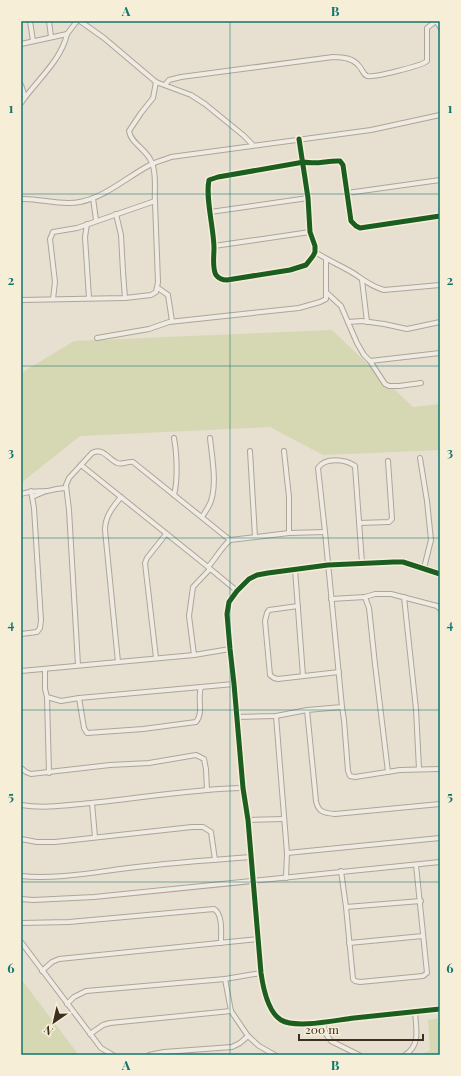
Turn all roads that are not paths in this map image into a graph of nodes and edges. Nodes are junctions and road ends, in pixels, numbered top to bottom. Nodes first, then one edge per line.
1 (30, 21) edge
2 (49, 21) edge
3 (77, 21) edge
4 (80, 21) edge
5 (436, 21) edge
6 (440, 27) edge
7 (68, 34) junction
8 (51, 37) junction
9 (32, 41) junction
10 (21, 44) edge
11 (156, 82) junction
12 (21, 85) edge
13 (165, 85) junction
14 (25, 97) junction
15 (21, 103) edge
16 (440, 115) edge
17 (299, 139) junction
18 (253, 145) junction
19 (304, 162) junction
20 (152, 164) junction
21 (440, 180) edge
22 (348, 193) junction
23 (93, 198) junction
24 (308, 198) junction
25 (21, 199) edge
26 (155, 201) junction
27 (210, 212) junction
28 (116, 214) junction
29 (440, 216) edge
30 (96, 220) junction
31 (87, 224) junction
32 (310, 232) junction
33 (214, 246) junction
34 (315, 252) junction
35 (326, 259) junction
36 (362, 280) junction
37 (440, 285) edge
38 (158, 288) junction
39 (326, 292) junction
40 (89, 298) junction
41 (125, 298) junction
42 (53, 299) junction
43 (21, 300) edge
44 (172, 321) junction
45 (348, 322) junction
46 (367, 322) junction
47 (440, 322) edge
48 (97, 338) dead end
49 (440, 353) edge
50 (370, 361) junction
51 (421, 382) dead end
52 (174, 438) dead end
53 (210, 438) dead end
54 (250, 451) dead end
55 (284, 451) dead end
56 (420, 458) dead end
57 (388, 461) dead end
58 (82, 465) junction
59 (66, 488) junction
60 (31, 491) junction
61 (47, 491) junction
62 (21, 494) edge
63 (174, 495) junction
64 (32, 497) junction
65 (121, 497) junction
66 (202, 517) junction
67 (359, 523) junction
68 (325, 532) junction
69 (289, 533) junction
70 (166, 534) junction
71 (255, 537) junction
72 (230, 540) junction
73 (362, 563) junction
74 (328, 564) junction
75 (209, 568) junction
76 (424, 568) junction
77 (295, 569) junction
78 (440, 574) edge
79 (237, 591) junction
80 (365, 597) junction
81 (404, 597) junction
82 (331, 599) junction
83 (298, 606) junction
84 (440, 609) edge
85 (21, 634) edge
86 (230, 650) junction
87 (194, 655) junction
88 (156, 658) junction
89 (118, 662) junction
90 (78, 665) junction
91 (45, 669) junction
92 (21, 671) edge
93 (338, 672) junction
94 (303, 676) junction
95 (234, 684) junction
96 (201, 687) junction
97 (47, 697) junction
98 (79, 698) junction
99 (342, 707) junction
100 (307, 710) junction
101 (276, 716) junction
102 (237, 717) junction
103 (21, 768) edge
104 (419, 769) junction
105 (440, 769) edge
106 (388, 772) junction
107 (49, 773) junction
108 (243, 788) junction
109 (207, 790) junction
110 (92, 803) junction
111 (440, 804) edge
112 (21, 805) edge
113 (284, 819) junction
114 (248, 820) junction
115 (95, 837) junction
116 (440, 838) edge
117 (21, 839) edge
118 (287, 853) junction
119 (251, 857) junction
120 (215, 860) junction
121 (440, 862) edge
122 (416, 865) junction
123 (341, 872) junction
124 (21, 876) edge
125 (286, 878) junction
126 (254, 880) junction
127 (21, 899) edge
128 (421, 901) junction
129 (346, 907) junction
130 (21, 923) edge
131 (423, 936) junction
132 (258, 939) junction
133 (21, 942) edge
134 (221, 943) junction
135 (349, 944) junction
136 (42, 971) junction
137 (262, 973) junction
138 (225, 979) junction
139 (67, 1004) junction
140 (440, 1009) edge
141 (230, 1011) junction
142 (415, 1012) junction
143 (324, 1022) junction
144 (90, 1034) junction
145 (248, 1036) junction
146 (113, 1055) edge
147 (148, 1055) edge
148 (275, 1055) edge
149 (359, 1055) edge
150 (405, 1055) edge

1 - 9 street
2 - 8 street
3 - 7 street
4 - 11 street
5 - 6 street
5 - 13 street
7 - 8 street
7 - 14 street
8 - 9 street
9 - 10 street
11 - 13 street
11 - 20 street
12 - 14 street
13 - 18 street
14 - 15 street
16 - 17 street
17 - 18 street
17 - 19 street
18 - 20 street
19 - 22 street
19 - 24 street
19 - 27 street
20 - 23 street
20 - 26 street
21 - 22 street
22 - 29 street
23 - 25 street
23 - 30 street
24 - 27 street
24 - 32 street
26 - 28 street
26 - 38 street
27 - 33 street
28 - 30 street
28 - 41 street
30 - 31 street
31 - 40 street
31 - 42 street
32 - 33 street
32 - 34 street
33 - 34 street
34 - 35 street
35 - 36 street
35 - 39 street
36 - 37 street
36 - 46 street
38 - 41 street
38 - 44 street
39 - 44 street
39 - 45 street
40 - 41 street
40 - 42 street
42 - 43 street
44 - 48 street
45 - 46 street
45 - 50 street
46 - 47 street
49 - 50 street
50 - 51 street
52 - 63 street
53 - 66 street
54 - 71 street
55 - 69 street
56 - 76 street
57 - 67 street
58 - 59 street
58 - 63 street
58 - 65 street
59 - 61 street
59 - 90 street
60 - 61 street
60 - 62 street
60 - 64 street
61 - 64 street
63 - 66 street
64 - 85 street
65 - 70 street
65 - 89 street
66 - 72 street
67 - 68 street
67 - 73 street
68 - 69 street
68 - 74 street
69 - 71 street
70 - 75 street
70 - 88 street
71 - 72 street
72 - 75 street
73 - 74 street
73 - 76 street
74 - 77 street
74 - 82 street
75 - 79 street
75 - 87 street
76 - 78 street
77 - 79 street
77 - 83 street
79 - 86 street
80 - 81 street
80 - 82 street
80 - 106 street
81 - 84 street
81 - 104 street
82 - 93 street
83 - 94 street
83 - 94 street
86 - 87 street
86 - 95 street
87 - 88 street
88 - 89 street
89 - 90 street
90 - 91 street
91 - 92 street
91 - 97 street
93 - 94 street
93 - 99 street
95 - 96 street
95 - 102 street
96 - 98 street
96 - 98 street
97 - 98 street
97 - 107 street
99 - 100 street
99 - 106 street
100 - 101 street
100 - 111 street
101 - 102 street
101 - 113 street
102 - 108 street
103 - 107 street
104 - 105 street
104 - 106 street
107 - 109 street
108 - 109 street
108 - 114 street
109 - 110 street
110 - 112 street
110 - 115 street
113 - 114 street
113 - 118 street
114 - 119 street
115 - 117 street
115 - 120 street
116 - 118 street
118 - 125 street
119 - 120 street
119 - 126 street
120 - 124 street
121 - 122 street
122 - 123 street
122 - 128 street
123 - 125 street
123 - 129 street
125 - 126 street
126 - 127 street
126 - 132 street
128 - 129 street
128 - 131 street
129 - 135 street
130 - 134 street
131 - 135 street
131 - 135 street
132 - 134 street
132 - 137 street
133 - 136 street
134 - 136 street
136 - 139 street
137 - 138 street
137 - 143 street
138 - 139 street
138 - 141 street
139 - 144 street
140 - 142 street
141 - 144 street
141 - 145 street
142 - 143 street
142 - 150 street
143 - 149 street
144 - 146 street
145 - 147 street
145 - 148 street

